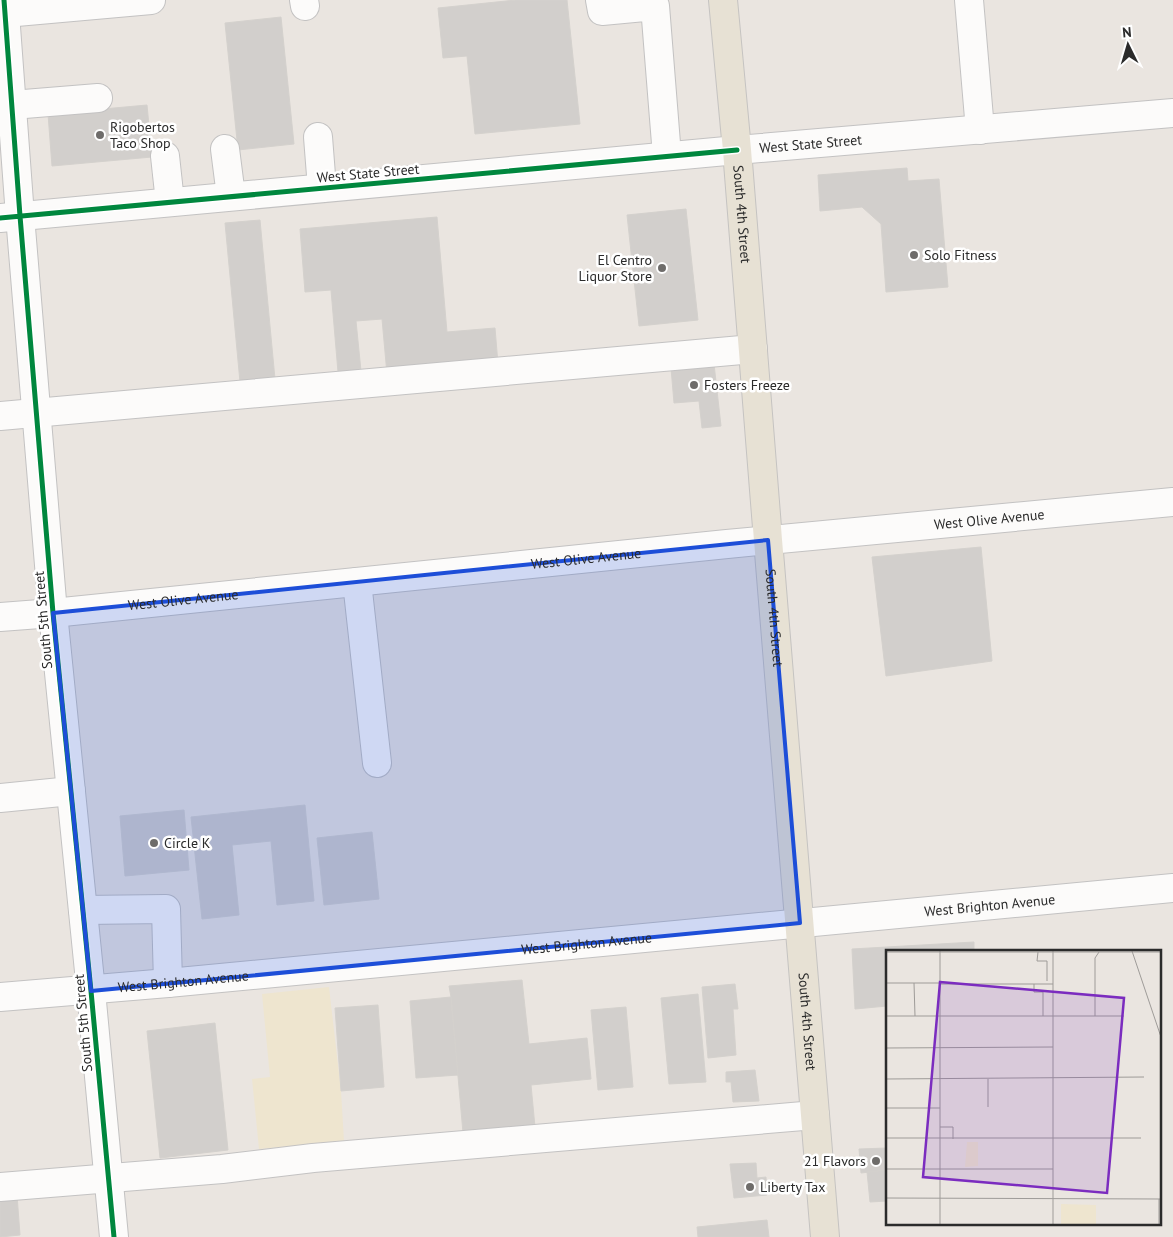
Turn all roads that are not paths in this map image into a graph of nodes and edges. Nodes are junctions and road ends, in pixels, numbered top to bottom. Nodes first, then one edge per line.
1 (151, 0) edge
2 (600, 0) edge
3 (723, 0) edge
4 (969, 0) edge
5 (984, 0) edge
6 (3, 5) edge
7 (98, 98) dead end
8 (12, 105) junction
9 (1173, 114) edge
10 (987, 129) junction
11 (318, 137) dead end
12 (225, 149) dead end
13 (738, 150) junction
14 (165, 156) dead end
15 (667, 156) junction
16 (322, 188) junction
17 (230, 196) junction
18 (170, 202) junction
19 (10, 217) edge
20 (753, 349) junction
21 (36, 413) junction
22 (0, 416) edge
23 (1173, 502) edge
24 (768, 540) junction
25 (357, 582) junction
26 (53, 613) junction
27 (0, 617) edge
28 (377, 763) dead end
29 (71, 791) junction
30 (0, 798) edge
31 (1173, 888) edge
32 (83, 910) junction
33 (800, 924) junction
34 (168, 983) junction
35 (91, 990) junction
36 (0, 997) edge
37 (815, 1115) junction
38 (109, 1178) junction
39 (0, 1187) edge
40 (114, 1237) edge
41 (825, 1237) edge

1 - 6 street
2 - 15 street
3 - 13 main road, South 4th Street
4 - 10 street
5 - 10 street
6 - 8 street, South 5th Street
7 - 8 street
8 - 19 street, South 5th Street
9 - 10 street, West State Street
10 - 13 street, West State Street
11 - 16 street
12 - 17 street
13 - 15 street, West State Street
13 - 20 main road, South 4th Street
14 - 18 street
15 - 16 street, West State Street
16 - 17 street, West State Street
17 - 18 street, West State Street
18 - 19 street, West State Street
19 - 21 street, South 5th Street
20 - 21 street
20 - 24 main road, South 4th Street
21 - 22 street
21 - 26 street, South 5th Street
23 - 24 street, West Olive Avenue
24 - 25 street, West Olive Avenue
24 - 33 main road, South 4th Street
25 - 26 street, West Olive Avenue
25 - 28 street
26 - 27 street, West Olive Avenue
26 - 29 street, South 5th Street
29 - 30 street
29 - 32 street, South 5th Street
31 - 33 street, West Brighton Avenue
32 - 34 street
32 - 35 street, South 5th Street
33 - 34 street, West Brighton Avenue
33 - 37 main road, South 4th Street
34 - 35 street, West Brighton Avenue
35 - 36 street, West Brighton Avenue
35 - 38 street, South 5th Street
37 - 38 street
37 - 41 main road, South 4th Street
38 - 39 street
38 - 40 street, South 5th Street

